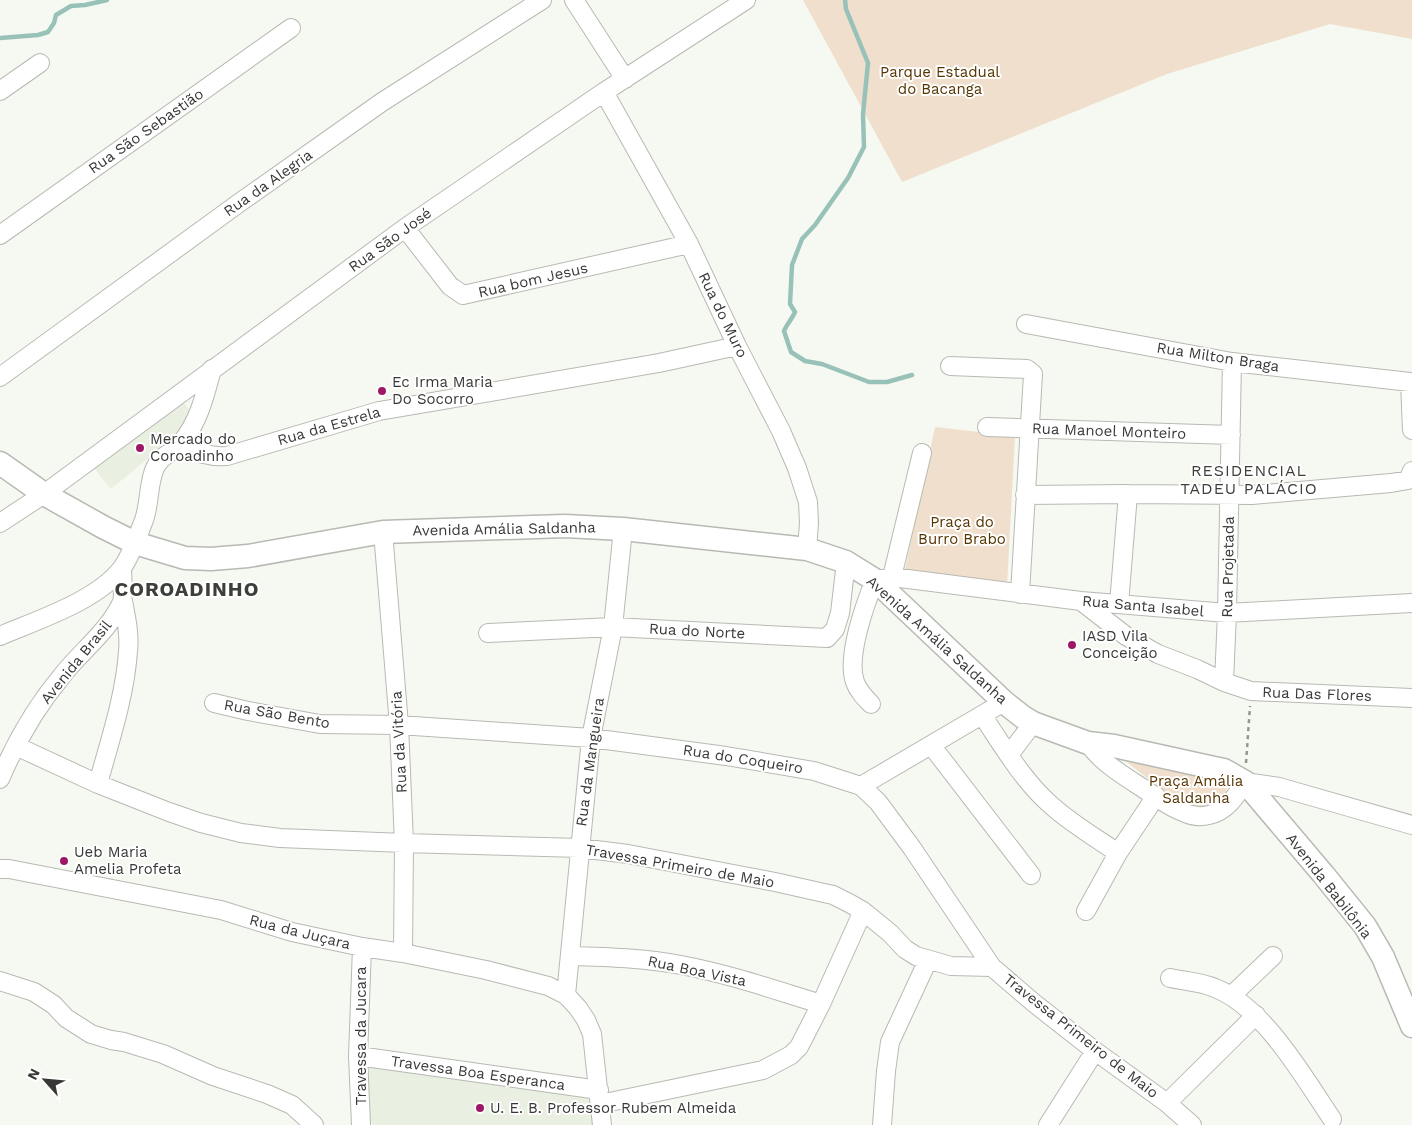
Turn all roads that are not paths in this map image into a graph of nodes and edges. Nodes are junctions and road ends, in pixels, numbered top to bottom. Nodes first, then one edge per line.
1 (542, 0) edge
2 (746, 0) edge
3 (577, 4) edge
4 (291, 28) dead end
5 (40, 63) dead end
6 (625, 79) junction
7 (0, 91) edge
8 (604, 92) junction
9 (405, 228) junction
10 (0, 235) edge
11 (689, 244) junction
12 (1026, 324) dead end
13 (737, 346) junction
14 (1232, 362) junction
15 (950, 366) dead end
16 (212, 369) junction
17 (0, 377) edge
18 (987, 427) dead end
19 (1028, 428) junction
20 (1412, 430) edge
21 (1232, 435) junction
22 (181, 444) junction
23 (922, 453) dead end
24 (0, 462) edge
25 (1412, 471) edge
26 (44, 494) junction
27 (1128, 494) junction
28 (1026, 495) junction
29 (1229, 495) junction
30 (0, 524) edge
31 (623, 529) junction
32 (383, 532) junction
33 (135, 543) junction
34 (807, 549) junction
35 (846, 562) junction
36 (122, 568) junction
37 (884, 579) junction
38 (1020, 594) junction
39 (123, 600) junction
40 (1081, 601) junction
41 (1412, 603) edge
42 (1118, 604) junction
43 (1228, 613) junction
44 (613, 627) junction
45 (488, 633) dead end
46 (0, 636) edge
47 (1224, 682) junction
48 (1412, 698) edge
49 (1004, 702) junction
50 (214, 703) dead end
51 (871, 704) dead end
52 (982, 715) junction
53 (1034, 723) junction
54 (399, 725) junction
55 (590, 738) junction
56 (1088, 743) junction
57 (931, 745) junction
58 (16, 746) junction
59 (1009, 755) junction
60 (0, 780) edge
61 (1244, 782) junction
62 (98, 784) junction
63 (861, 786) junction
64 (1156, 796) junction
65 (1412, 825) edge
66 (404, 843) junction
67 (580, 848) junction
68 (1118, 853) junction
69 (0, 869) edge
70 (1031, 875) dead end
71 (1086, 911) dead end
72 (863, 912) junction
73 (362, 947) junction
74 (403, 953) junction
75 (570, 956) junction
76 (1273, 956) dead end
77 (928, 960) junction
78 (992, 967) junction
79 (1170, 978) dead end
80 (0, 981) edge
81 (566, 995) junction
82 (1231, 996) junction
83 (821, 1004) junction
84 (1256, 1015) junction
85 (1412, 1026) edge
86 (1095, 1051) junction
87 (358, 1056) junction
88 (599, 1097) junction
89 (1167, 1103) junction
90 (1332, 1119) dead end
91 (314, 1125) edge
92 (361, 1125) edge
93 (602, 1125) edge
94 (882, 1125) edge
95 (1048, 1125) edge
96 (1192, 1125) edge

1 - 17 street, Rua da Alegria
2 - 6 street, Rua São José
3 - 6 street
4 - 10 street, Rua São Sebastião
5 - 7 street
6 - 8 street, Rua São José
8 - 9 street, Rua São José
8 - 11 street, Rua do Muro
9 - 11 street, Rua bom Jesus
9 - 16 street, Rua São José
11 - 13 street, Rua do Muro
12 - 14 street, Rua Milton Braga
13 - 22 street, Rua da Estrela
13 - 34 street, Rua do Muro
14 - 20 street, Rua Milton Braga
14 - 21 street, Rua Projetada
15 - 19 street
16 - 22 street
16 - 26 street, Rua São José
18 - 19 street, Rua Manoel Monteiro
19 - 21 street, Rua Manoel Monteiro
19 - 28 street
21 - 29 street, Rua Projetada
22 - 33 street
23 - 37 street
24 - 26 main road, Avenida Amália Saldanha
25 - 29 street
26 - 30 street, Rua São José
26 - 33 main road, Avenida Amália Saldanha
27 - 28 street
27 - 29 street
27 - 42 street
28 - 38 street
29 - 43 street, Rua Projetada
31 - 32 main road, Avenida Amália Saldanha
31 - 34 main road, Avenida Amália Saldanha
31 - 44 street, Rua da Mangueira
32 - 33 main road, Avenida Amália Saldanha
32 - 54 street, Rua da Vitória
33 - 36 street
34 - 35 main road, Avenida Amália Saldanha
35 - 37 main road, Avenida Amália Saldanha
35 - 44 street, Rua do Norte
36 - 39 street
36 - 46 street
37 - 38 street, Rua Santa Isabel
37 - 49 main road, Avenida Amália Saldanha
37 - 51 street
38 - 40 street, Rua Santa Isabel
39 - 58 street, Avenida Brasil
39 - 62 street
40 - 42 street, Rua Santa Isabel
40 - 47 street, Rua Das Flores
41 - 43 street, Rua Santa Isabel
42 - 43 street, Rua Santa Isabel
43 - 47 street, Rua Projetada
44 - 45 street, Rua do Norte
44 - 55 street, Rua da Mangueira
47 - 48 street, Rua Das Flores
49 - 52 street
49 - 53 main road, Avenida Amália Saldanha
50 - 54 street, Rua São Bento
52 - 57 street
52 - 59 street
53 - 56 main road, Avenida Amália Saldanha
53 - 59 street
54 - 55 street, Rua do Coqueiro
54 - 66 street, Rua da Vitória
55 - 63 street, Rua do Coqueiro
55 - 67 street, Rua da Mangueira
56 - 61 main road, Avenida Amália Saldanha
56 - 64 street, Avenida Amália Saldanha
57 - 63 street
57 - 70 street
58 - 60 street, Avenida Brasil
58 - 62 street, Travessa Primeiro de Maio
59 - 68 street
61 - 64 street, Avenida Amália Saldanha
61 - 65 street, Avenida Amália Saldanha
61 - 85 main road, Avenida Babilônia
62 - 66 street, Travessa Primeiro de Maio
63 - 78 street, Rua do Coqueiro
64 - 68 street
66 - 67 street, Travessa Primeiro de Maio
66 - 74 street, Rua da Vitória
67 - 72 street, Travessa Primeiro de Maio
67 - 75 street, Rua da Mangueira
68 - 71 street
69 - 73 street, Rua da Juçara
72 - 77 street, Travessa Primeiro de Maio
72 - 83 street, Travessa Boa Esperanca
73 - 74 street, Rua da Juçara
73 - 87 street, Travessa da Jucara
74 - 81 street, Rua da Juçara
75 - 81 street, Rua da Mangueira
75 - 83 street, Rua Boa Vista
76 - 82 street
77 - 78 street, Travessa Primeiro de Maio
77 - 94 street
78 - 86 street, Travessa Primeiro de Maio
79 - 82 street
80 - 91 street
81 - 88 street, Rua da Juçara
82 - 84 street
83 - 88 street, Travessa Boa Esperanca
84 - 89 street
84 - 90 street
86 - 89 street, Travessa Primeiro de Maio
86 - 95 street
87 - 88 street, Travessa Boa Esperanca
87 - 92 street, Travessa da Jucara
88 - 93 street
89 - 96 street, Travessa Primeiro de Maio

